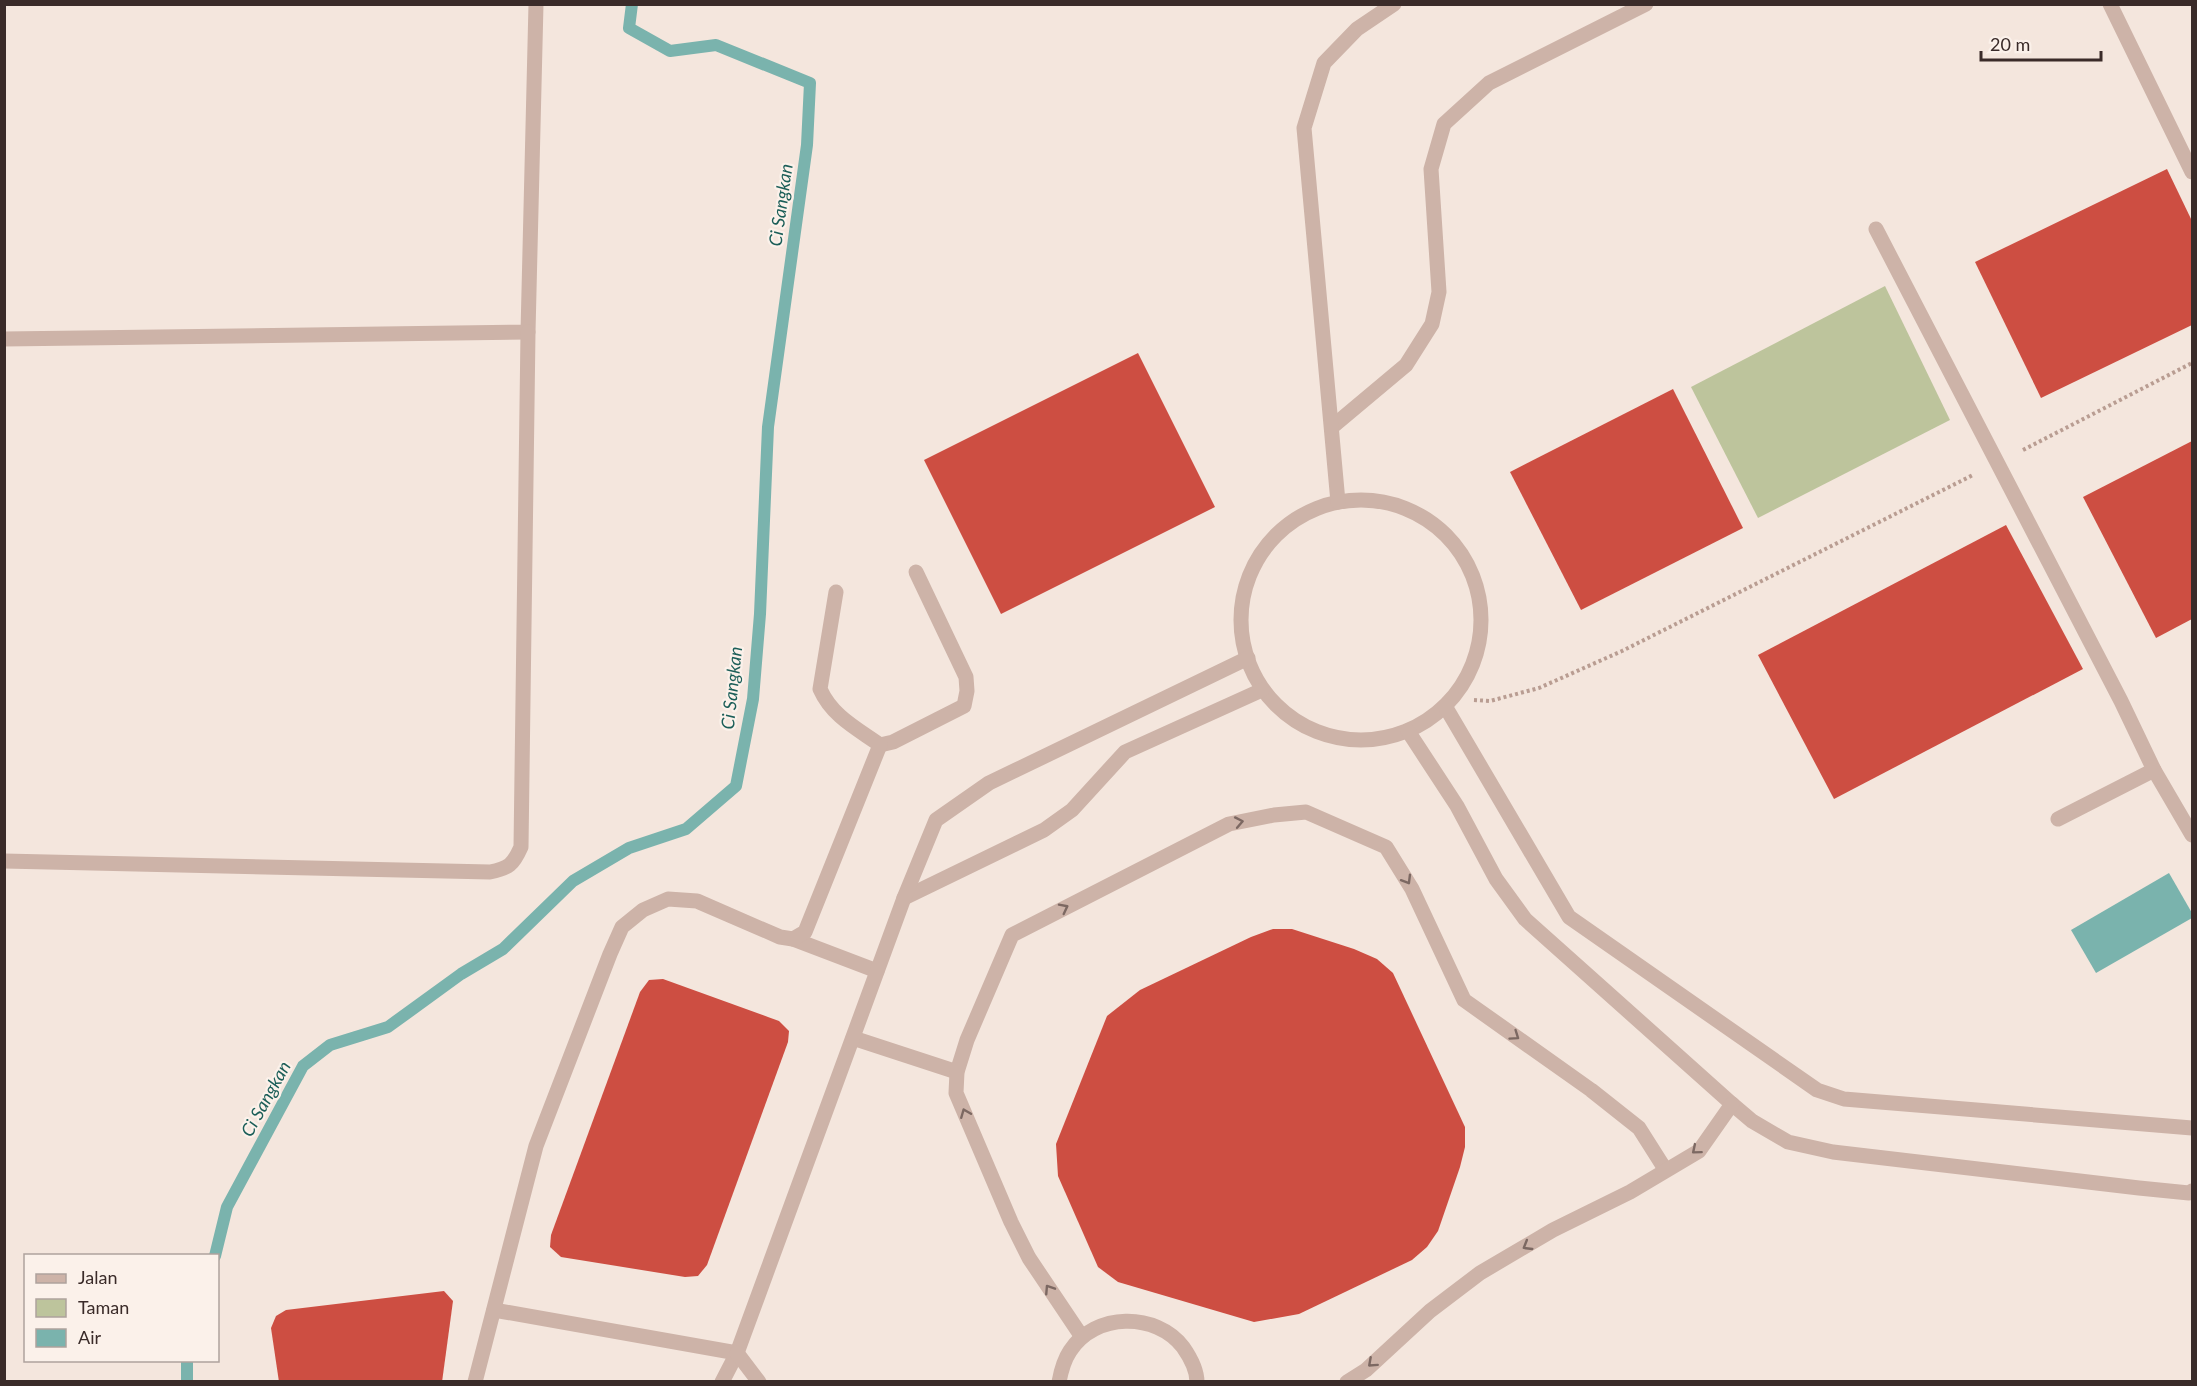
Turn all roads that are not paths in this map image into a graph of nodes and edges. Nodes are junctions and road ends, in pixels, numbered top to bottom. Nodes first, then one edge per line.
1 (536, 4) edge
2 (1394, 4) edge
3 (1646, 4) edge
4 (2110, 4) edge
5 (2193, 172) edge
6 (1876, 229) dead end
7 (528, 332) junction
8 (4, 339) edge
9 (1332, 427) junction
10 (1338, 502) junction
11 (916, 572) dead end
12 (836, 592) dead end
13 (1248, 658) junction
14 (1262, 690) junction
15 (1449, 702) junction
16 (1408, 731) junction
17 (879, 745) junction
18 (2154, 770) junction
19 (2058, 819) dead end
20 (2193, 836) edge
21 (4, 861) edge
22 (904, 898) junction
23 (793, 939) junction
24 (877, 971) junction
25 (853, 1038) junction
26 (957, 1072) junction
27 (1732, 1104) junction
28 (2193, 1128) edge
29 (1665, 1169) junction
30 (2193, 1191) edge
31 (494, 1310) junction
32 (1082, 1337) junction
33 (737, 1353) junction
34 (475, 1382) edge
35 (722, 1382) edge
36 (759, 1382) edge
37 (1059, 1382) edge
38 (1197, 1382) edge
39 (1347, 1382) edge

1 - 7 street
2 - 9 street
3 - 9 street
4 - 5 street
6 - 18 street
7 - 8 street
7 - 21 street
9 - 10 street
10 - 13 street
10 - 15 street
11 - 17 street
12 - 17 street
13 - 14 street
13 - 22 street
14 - 16 street
14 - 22 street
15 - 16 street
15 - 28 street
16 - 27 street
17 - 23 street
18 - 19 street
18 - 20 street
22 - 24 street
23 - 24 street
23 - 31 street
24 - 25 street
25 - 26 street
25 - 33 street
26 -> 29 street
32 -> 26 street
27 -> 29 street
27 - 30 street
29 -> 39 street
31 - 33 street
31 - 34 street
32 - 37 street
32 - 38 street
33 - 35 street
33 - 36 street

